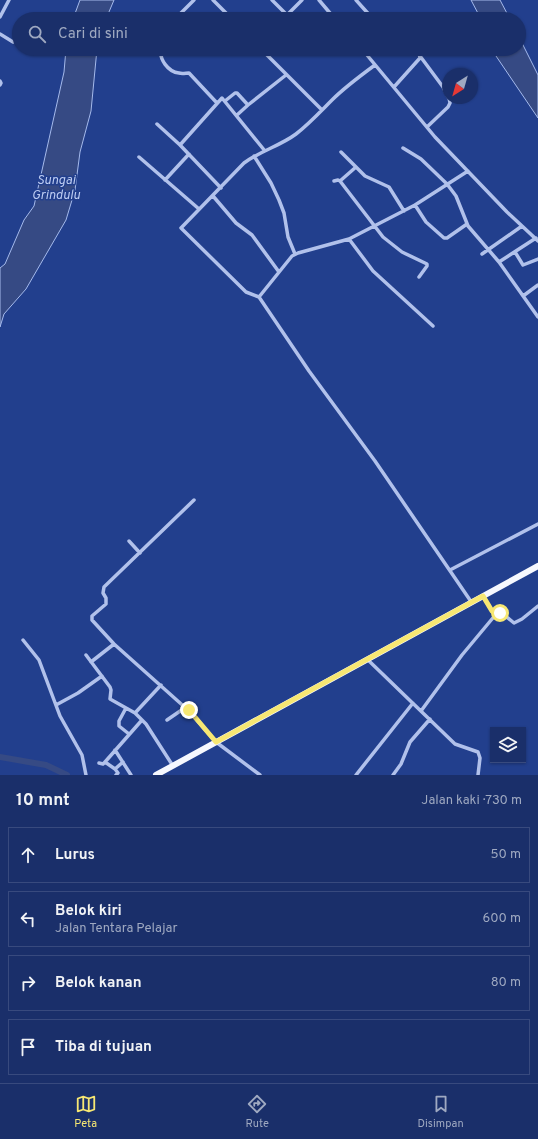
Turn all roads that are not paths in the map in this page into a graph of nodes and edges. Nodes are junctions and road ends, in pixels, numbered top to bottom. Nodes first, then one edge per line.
1 (9, 0) edge
2 (194, 0) edge
3 (213, 0) edge
4 (272, 0) edge
5 (302, 0) edge
6 (319, 0) edge
7 (356, 0) edge
8 (183, 12) edge
9 (225, 12) edge
10 (284, 12) edge
11 (290, 12) edge
12 (329, 12) edge
13 (367, 12) edge
14 (0, 17) edge
15 (0, 34) edge
16 (12, 41) edge
17 (161, 56) edge
18 (268, 56) edge
19 (368, 56) edge
20 (420, 56) joint
21 (375, 65) junction
22 (286, 75) junction
23 (0, 81) edge
24 (0, 85) edge
25 (442, 86) edge
26 (394, 87) junction
27 (225, 101) junction
28 (217, 103) junction
29 (450, 104) edge
30 (248, 105) junction
31 (322, 110) junction
32 (236, 115) junction
33 (157, 124) dead end
34 (427, 127) junction
35 (180, 145) junction
36 (403, 148) dead end
37 (265, 150) junction
38 (341, 152) dead end
39 (189, 154) junction
40 (254, 156) junction
41 (139, 157) dead end
42 (356, 167) junction
43 (468, 171) junction
44 (165, 180) junction
45 (334, 181) dead end
46 (340, 181) junction
47 (447, 184) junction
48 (221, 188) junction
49 (213, 196) junction
50 (415, 205) junction
51 (199, 209) junction
52 (404, 210) junction
53 (467, 224) junction
54 (522, 226) junction
55 (374, 227) junction
56 (349, 239) junction
57 (537, 239) edge
58 (489, 249) junction
59 (515, 252) junction
60 (295, 254) junction
61 (482, 254) dead end
62 (538, 259) edge
63 (500, 262) junction
64 (279, 272) junction
65 (418, 277) dead end
66 (538, 285) edge
67 (522, 296) junction
68 (258, 297) junction
69 (537, 314) edge
70 (434, 326) dead end
71 (194, 500) dead end
72 (538, 524) edge
73 (129, 541) dead end
74 (140, 553) junction
75 (538, 566) edge
76 (450, 570) junction
77 (483, 596) junction
78 (472, 603) junction
79 (538, 606) edge
80 (497, 613) junction
81 (23, 640) dead end
82 (114, 644) junction
83 (86, 655) dead end
84 (368, 659) junction
85 (91, 662) junction
86 (102, 676) junction
87 (161, 685) junction
88 (413, 703) junction
89 (56, 704) junction
90 (186, 707) junction
91 (126, 708) junction
92 (421, 711) junction
93 (135, 713) junction
94 (430, 719) junction
95 (142, 720) junction
96 (167, 720) dead end
97 (129, 734) junction
98 (216, 742) junction
99 (115, 750) junction
100 (105, 762) junction
101 (123, 762) junction
102 (98, 763) dead end
103 (173, 766) junction
104 (115, 769) junction
105 (161, 774) edge
106 (86, 775) edge
107 (116, 775) edge
108 (131, 775) edge
109 (260, 775) edge
110 (356, 775) edge
111 (393, 775) edge
112 (478, 775) edge

1 - 14 street
2 - 8 street
3 - 9 street
4 - 10 street
5 - 11 street
6 - 12 street
7 - 13 street
15 - 16 street
17 - 28 street
18 - 22 street
19 - 21 street
20 - 25 street
20 - 26 street
21 - 26 street
21 - 31 street
22 - 30 street
22 - 31 street
23 - 24 street
26 - 34 street
27 - 28 street
27 - 30 street
27 - 32 street
28 - 35 street
29 - 34 street
30 - 32 street
31 - 37 street
32 - 37 street
33 - 35 street
34 - 43 street
35 - 39 street
36 - 47 street
37 - 40 street
38 - 42 street
39 - 44 street
39 - 48 street
40 - 48 street
40 - 60 street
41 - 44 street
42 - 46 street
42 - 52 street
43 - 47 street
43 - 54 street
44 - 51 street
45 - 46 street
46 - 55 street
47 - 50 street
47 - 53 street
48 - 49 street
49 - 51 street
49 - 64 street
50 - 52 street
50 - 53 street
51 - 68 street
52 - 55 street
53 - 58 street
54 - 57 street
54 - 58 street
55 - 56 street
55 - 65 street
56 - 60 street
56 - 70 street
57 - 59 street
58 - 61 street
58 - 63 street
59 - 62 street
59 - 63 street
60 - 64 street
63 - 67 street
64 - 68 street
66 - 67 street
67 - 69 street
68 - 76 street
71 - 74 street
72 - 76 street
73 - 74 street
74 - 82 street
75 - 77 main road
76 - 78 street
77 - 78 main road
77 - 80 street
78 - 84 main road
79 - 80 street
80 - 92 street
81 - 89 street
82 - 85 street
82 - 87 street
83 - 85 street
84 - 88 street
84 - 98 main road
85 - 86 street
86 - 89 street
86 - 91 street
87 - 90 street
87 - 93 street
88 - 92 street
88 - 110 street
89 - 106 street
90 - 96 street
90 - 98 street
91 - 93 street
91 - 97 street
92 - 94 street
93 - 95 street
94 - 111 street
94 - 112 street
95 - 97 street
95 - 103 street
97 - 99 street
98 - 103 main road
98 - 109 street
99 - 100 street
99 - 101 street
100 - 102 street
100 - 104 street
101 - 104 street
101 - 108 street
103 - 105 main road
104 - 107 street

